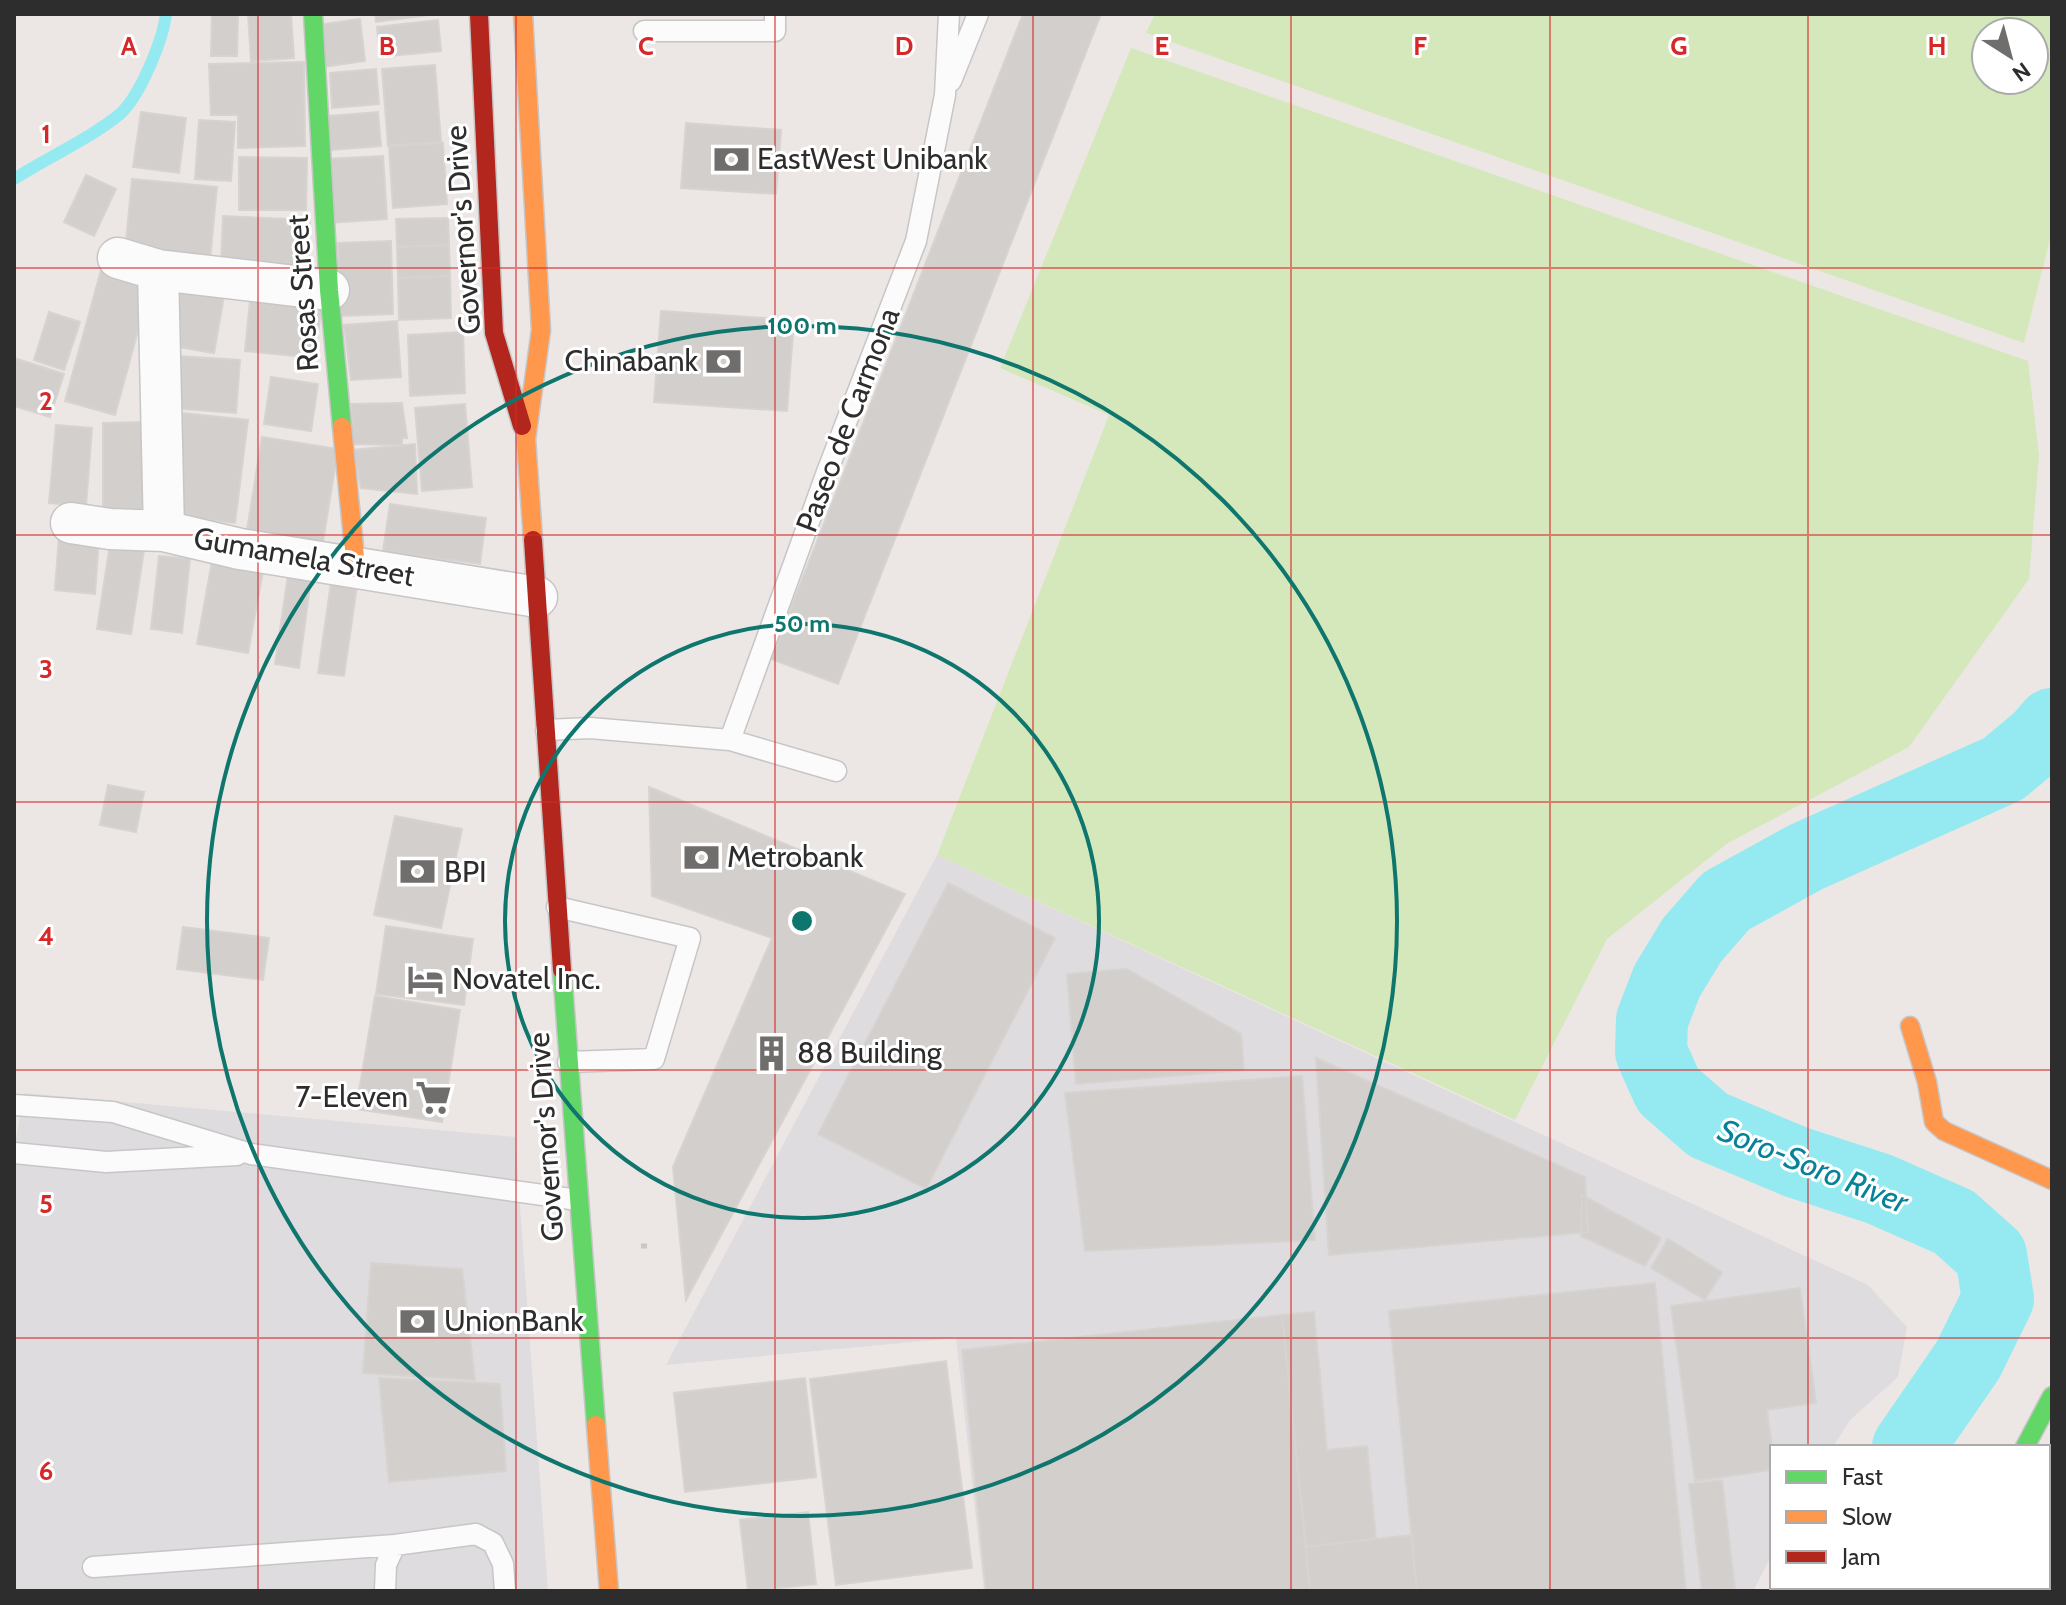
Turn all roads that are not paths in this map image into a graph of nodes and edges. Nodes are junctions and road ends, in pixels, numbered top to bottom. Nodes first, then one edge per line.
1 (313, 14) edge
2 (479, 14) edge
3 (523, 14) edge
4 (775, 14) edge
5 (949, 14) edge
6 (978, 14) edge
7 (644, 31) dead end
8 (945, 95) junction
9 (118, 258) dead end
10 (158, 270) junction
11 (329, 290) junction
12 (526, 439) junction
13 (71, 523) dead end
14 (164, 531) junction
15 (356, 568) junction
16 (537, 597) junction
17 (546, 730) junction
18 (730, 740) junction
19 (836, 771) dead end
20 (557, 907) junction
21 (1910, 1026) dead end
22 (568, 1062) junction
23 (20, 1105) edge
24 (19, 1154) edge
25 (251, 1154) junction
26 (2052, 1180) edge
27 (578, 1200) junction
28 (2052, 1396) edge
29 (2026, 1445) edge
30 (395, 1545) junction
31 (93, 1567) dead end
32 (385, 1591) edge
33 (505, 1591) edge
34 (609, 1591) edge

1 - 11 main road, Rosas Street
2 - 12 main road, Governor's Drive
3 - 12 main road, Governor's Drive
4 - 7 lane
5 - 8 lane, Paseo de Carmona
6 - 8 lane, Paseo de Carmona
8 - 18 lane, Paseo de Carmona
9 - 10 street
10 - 11 street
10 - 14 street
11 - 15 main road, Rosas Street
12 - 16 main road, Governor's Drive
13 - 14 street, Gumamela Street
14 - 15 street, Gumamela Street
15 - 16 street, Gumamela Street
16 - 17 main road, Governor's Drive
17 - 18 lane
17 - 20 main road, Governor's Drive
18 - 19 lane
20 - 22 main road, Governor's Drive
20 - 22 lane
21 - 26 main road
22 - 27 main road, Governor's Drive
23 - 25 lane
24 - 25 lane
25 - 27 lane
27 - 34 main road, Governor's Drive
28 - 29 main road
30 - 31 lane
30 - 32 lane
30 - 33 lane

